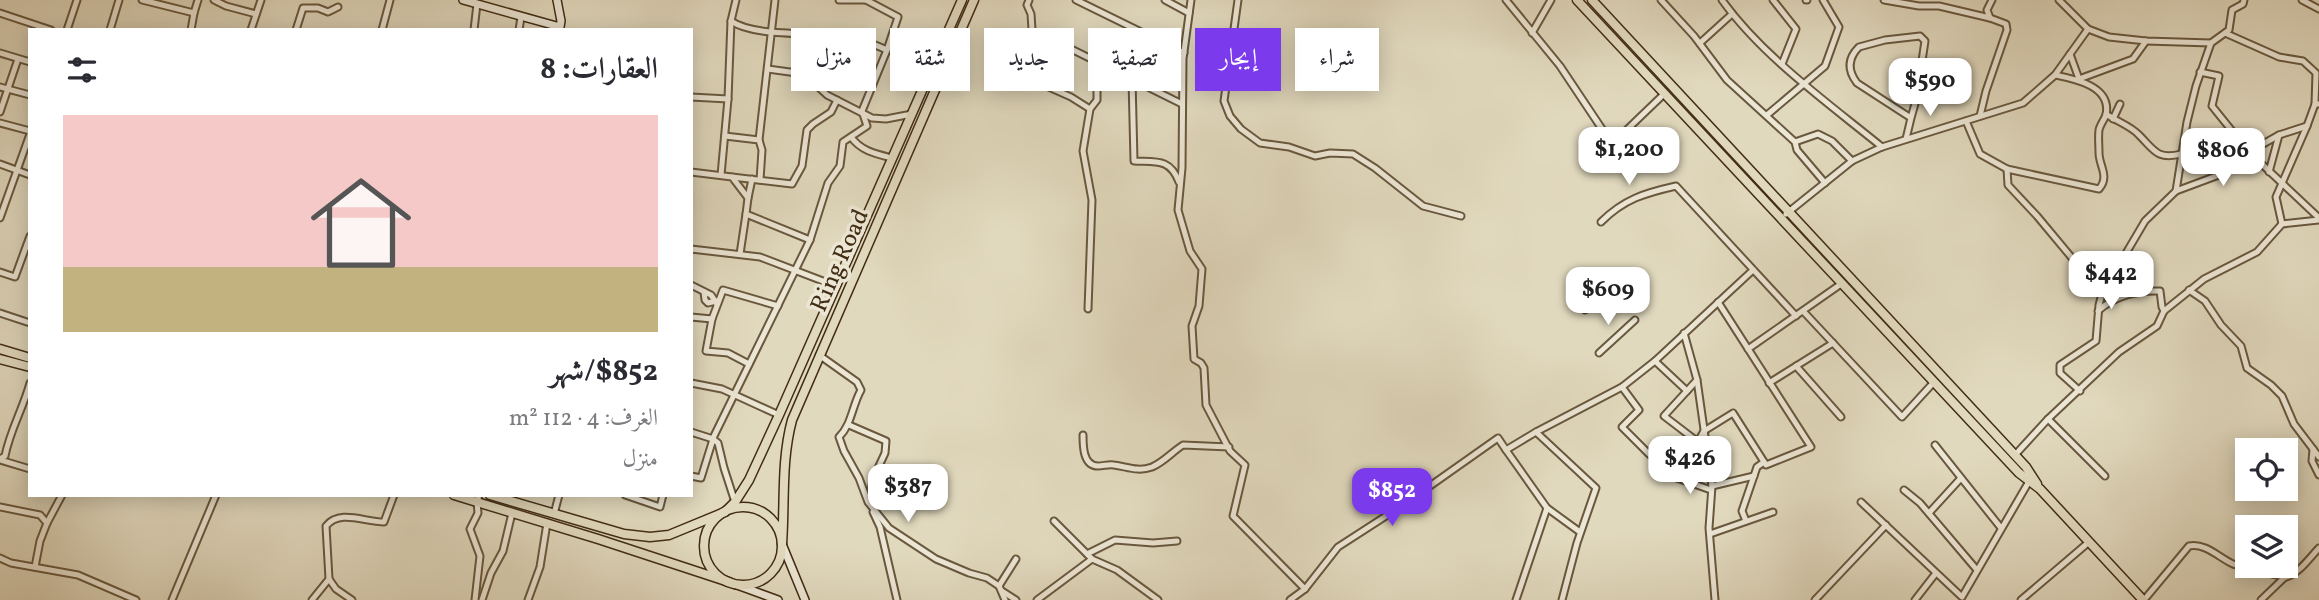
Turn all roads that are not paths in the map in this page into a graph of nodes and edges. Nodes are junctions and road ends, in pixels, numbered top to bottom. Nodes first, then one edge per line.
1 (77, 0) edge
2 (118, 0) edge
3 (142, 0) edge
4 (198, 0) edge
5 (214, 0) edge
6 (261, 0) edge
7 (390, 0) edge
8 (463, 0) edge
9 (557, 0) edge
10 (736, 0) edge
11 (775, 0) edge
12 (839, 0) edge
13 (866, 0) edge
14 (962, 0) edge
15 (974, 0) edge
16 (1029, 0) edge
17 (1078, 0) edge
18 (1165, 0) edge
19 (1191, 0) edge
20 (1238, 0) edge
21 (1506, 0) edge
22 (1551, 0) edge
23 (1577, 0) edge
24 (1592, 0) edge
25 (1661, 0) edge
26 (1722, 0) edge
27 (1773, 0) edge
28 (1823, 0) edge
29 (1884, 0) edge
30 (1992, 0) edge
31 (2059, 0) edge
32 (2244, 0) edge
33 (2302, 0) edge
34 (477, 4) junction
35 (2317, 5) edge
36 (338, 7) dead end
37 (0, 13) edge
38 (194, 13) junction
39 (1189, 13) junction
40 (256, 14) junction
41 (1732, 14) junction
42 (521, 17) junction
43 (1990, 19) junction
44 (731, 21) junction
45 (45, 28) edge
46 (68, 28) edge
47 (111, 28) edge
48 (191, 28) edge
49 (252, 28) edge
50 (297, 28) edge
51 (383, 28) edge
52 (474, 28) edge
53 (520, 28) edge
54 (560, 28) edge
55 (1032, 28) edge
56 (2088, 29) junction
57 (772, 31) junction
58 (1532, 33) junction
59 (2225, 33) junction
60 (2146, 41) junction
61 (1700, 43) junction
62 (2211, 43) junction
63 (887, 50) junction
64 (0, 53) edge
65 (1184, 53) junction
66 (1642, 54) junction
67 (2070, 54) junction
68 (18, 59) junction
69 (1632, 60) junction
70 (28, 62) edge
71 (1782, 64) junction
72 (768, 69) junction
73 (2200, 72) junction
74 (2055, 75) junction
75 (2079, 79) junction
76 (1803, 83) junction
77 (0, 87) edge
78 (8, 89) junction
79 (1058, 91) edge
80 (1097, 91) edge
81 (1132, 91) edge
82 (1156, 91) edge
83 (28, 94) edge
84 (1664, 94) junction
85 (693, 97) edge
86 (728, 99) junction
87 (1684, 99) junction
88 (837, 100) junction
89 (1182, 104) junction
90 (2120, 104) dead end
91 (2317, 104) edge
92 (1675, 106) junction
93 (1090, 109) junction
94 (862, 111) junction
95 (0, 112) edge
96 (912, 114) junction
97 (2106, 114) junction
98 (1767, 115) junction
99 (1980, 116) junction
100 (1911, 118) junction
101 (2113, 119) junction
102 (1966, 121) junction
103 (0, 123) edge
104 (2308, 126) junction
105 (28, 132) edge
106 (2279, 135) junction
107 (724, 136) junction
108 (851, 137) junction
109 (28, 139) edge
110 (1906, 139) junction
111 (758, 140) junction
112 (1795, 142) junction
113 (1882, 147) junction
114 (2249, 152) junction
115 (2181, 154) junction
116 (892, 158) junction
117 (1852, 161) junction
118 (0, 164) edge
119 (2007, 169) junction
120 (17, 170) junction
121 (693, 172) edge
122 (2269, 172) junction
123 (28, 174) edge
124 (721, 175) junction
125 (732, 177) junction
126 (752, 179) junction
127 (760, 180) junction
128 (2283, 182) junction
129 (1825, 183) junction
130 (1180, 185) junction
131 (2176, 191) junction
132 (748, 198) junction
133 (1789, 211) junction
134 (746, 214) junction
135 (1461, 216) dead end
136 (0, 218) edge
137 (1780, 218) junction
138 (2318, 219) edge
139 (1601, 222) dead end
140 (2282, 223) junction
141 (810, 240) junction
142 (28, 241) edge
143 (693, 248) edge
144 (1827, 252) junction
145 (740, 254) junction
146 (1818, 259) junction
147 (1753, 270) junction
148 (794, 271) junction
149 (0, 272) edge
150 (1841, 284) junction
151 (693, 286) edge
152 (836, 286) junction
153 (1608, 287) dead end
154 (2189, 290) junction
155 (2102, 295) junction
156 (1718, 302) junction
157 (716, 303) junction
158 (778, 306) junction
159 (1088, 309) dead end
160 (1585, 310) dead end
161 (1803, 311) junction
162 (2164, 311) junction
163 (2098, 312) junction
164 (0, 313) edge
165 (1796, 316) junction
166 (693, 317) edge
167 (712, 319) junction
168 (1635, 320) dead end
169 (28, 322) edge
170 (1684, 333) junction
171 (1833, 343) junction
172 (0, 349) edge
173 (1748, 349) junction
174 (1599, 353) dead end
175 (819, 355) junction
176 (28, 357) edge
177 (0, 359) edge
178 (1655, 361) junction
179 (749, 364) junction
180 (28, 366) edge
181 (1796, 366) junction
182 (1697, 380) junction
183 (1934, 382) junction
184 (693, 383) edge
185 (1769, 383) junction
186 (1622, 387) junction
187 (28, 391) edge
188 (1687, 391) junction
189 (2080, 391) junction
190 (734, 394) junction
191 (779, 415) junction
192 (1841, 417) dead end
193 (2048, 419) junction
194 (849, 425) junction
195 (1704, 431) junction
196 (1536, 432) junction
197 (693, 433) edge
198 (1083, 435) dead end
199 (713, 439) junction
200 (1698, 442) junction
201 (1935, 445) dead end
202 (1228, 447) junction
203 (2313, 449) junction
204 (1506, 450) junction
205 (2015, 455) junction
206 (2319, 457) edge
207 (0, 459) edge
208 (1764, 462) junction
209 (28, 469) edge
210 (2318, 473) edge
211 (693, 476) edge
212 (1754, 476) junction
213 (2105, 476) dead end
214 (1676, 478) junction
215 (1961, 478) junction
216 (2030, 479) junction
217 (1711, 488) junction
218 (1904, 490) dead end
219 (61, 497) edge
220 (215, 497) edge
221 (393, 497) edge
222 (497, 497) edge
223 (558, 497) edge
224 (631, 497) edge
225 (662, 497) edge
226 (478, 499) edge
227 (736, 502) junction
228 (868, 502) junction
229 (1861, 502) dead end
230 (0, 507) edge
231 (1546, 508) junction
232 (725, 512) junction
233 (1773, 512) dead end
234 (512, 513) junction
235 (1929, 513) junction
236 (554, 514) junction
237 (1054, 521) dead end
238 (1746, 522) junction
239 (47, 523) junction
240 (547, 523) junction
241 (1886, 525) junction
242 (2001, 528) junction
243 (1580, 532) junction
244 (1710, 534) junction
245 (1177, 541) dead end
246 (2089, 542) junction
247 (782, 544) junction
248 (2319, 548) edge
249 (1090, 556) junction
250 (0, 558) edge
251 (1016, 559) dead end
252 (2235, 564) edge
253 (35, 567) junction
254 (2298, 569) edge
255 (1977, 570) junction
256 (1936, 573) junction
257 (2284, 578) edge
258 (329, 579) junction
259 (729, 582) junction
260 (1000, 589) junction
261 (1305, 589) junction
262 (1961, 597) edge
263 (136, 600) edge
264 (172, 600) edge
265 (312, 600) edge
266 (352, 600) edge
267 (475, 600) edge
268 (482, 600) edge
269 (528, 600) edge
270 (778, 600) edge
271 (805, 600) edge
272 (897, 600) edge
273 (1005, 600) edge
274 (1016, 600) edge
275 (1037, 600) edge
276 (1158, 600) edge
277 (1290, 600) edge
278 (1516, 600) edge
279 (1562, 600) edge
280 (1715, 600) edge
281 (1815, 600) edge
282 (1915, 600) edge
283 (1953, 600) edge
284 (2021, 600) edge
285 (2143, 600) edge
286 (2261, 600) edge

1 - 46 street
2 - 47 street
3 - 38 street
4 - 38 street
5 - 40 street
6 - 40 street
7 - 51 street
8 - 34 street
9 - 54 street
10 - 44 street
11 - 57 street
12 - 13 street
13 - 63 street
14 - 96 main road, Ring Road
15 - 175 main road, Ring Road
16 - 55 street
17 - 65 street
18 - 39 street
19 - 39 street
20 - 135 street
21 - 58 street
22 - 58 street
23 - 69 main road
24 - 66 main road
25 - 61 street
26 - 41 street
27 - 71 street
28 - 76 street
29 - 43 street
30 - 43 street
31 - 56 street
32 - 59 street
33 - 35 street
34 - 42 street
34 - 52 street
36 - 50 street
37 - 45 street
38 - 48 street
39 - 65 street
40 - 49 street
41 - 61 street
41 - 71 street
42 - 53 street
42 - 54 street
43 - 99 street
44 - 57 street
44 - 86 street
56 - 60 street
56 - 67 street
57 - 63 street
57 - 72 street
58 - 84 street
59 - 62 street
59 - 91 street
60 - 62 street
60 - 75 street
61 - 98 street
62 - 73 street
63 - 94 street
64 - 68 street
65 - 89 street
66 - 69 main road
66 - 87 main road
67 - 74 street
67 - 75 street
68 - 70 street
68 - 78 street
69 - 84 main road
71 - 76 street
72 - 88 street
72 - 111 street
73 - 114 street
73 - 115 street
74 - 75 street
74 - 99 street
75 - 97 street
76 - 98 street
76 - 113 street
77 - 78 street
78 - 83 street
78 - 95 street
79 - 93 street
80 - 93 street
81 - 130 street
82 - 89 street
84 - 92 main road
85 - 86 street
86 - 107 street
87 - 92 main road
87 - 133 main road
88 - 94 street
88 - 127 street
89 - 130 street
90 - 101 street
91 - 104 street
92 - 137 main road
93 - 159 street
94 - 96 street
94 - 108 street
96 - 116 main road, Ring Road
97 - 101 street
97 - 119 street
98 - 112 street
99 - 102 street
100 - 100 street
100 - 110 street
101 - 115 street
102 - 110 street
102 - 119 street
103 - 105 street
104 - 106 street
104 - 128 street
106 - 114 street
106 - 122 street
107 - 111 street
107 - 124 street
108 - 116 street
108 - 141 street
109 - 120 street
110 - 113 street
111 - 127 street
112 - 117 street
112 - 129 street
113 - 117 street
114 - 122 street
114 - 131 street
115 - 131 street
116 - 152 main road, Ring Road
117 - 129 street
118 - 120 street
119 - 155 street
120 - 123 street
120 - 136 street
121 - 124 street
122 - 128 street
124 - 125 street
125 - 126 street
125 - 132 street
126 - 127 street
126 - 132 street
128 - 138 street
128 - 140 street
129 - 133 street
130 - 202 street
131 - 155 street
132 - 134 street
133 - 137 street
133 - 144 main road
134 - 141 street
134 - 145 street
137 - 146 main road
138 - 140 street
139 - 147 street
140 - 154 street
141 - 148 street
142 - 149 street
143 - 145 street
144 - 146 main road
144 - 205 main road
145 - 148 street
146 - 150 main road
147 - 156 street
147 - 165 street
148 - 152 street
148 - 158 street
150 - 161 street
150 - 183 main road
151 - 157 street
152 - 191 main road, Ring Road
153 - 160 street
154 - 162 street
154 - 203 street
155 - 163 street
156 - 170 street
156 - 173 street
157 - 158 street
157 - 167 street
158 - 179 street
161 - 165 street
161 - 171 street
162 - 163 street
162 - 189 street
163 - 189 street
164 - 169 street
165 - 173 street
166 - 167 street
167 - 179 street
168 - 174 street
170 - 178 street
170 - 182 street
171 - 181 street
171 - 183 street
172 - 176 main road
173 - 185 street
175 - 194 street
175 - 247 main road, Ring Road
177 - 180 main road
178 - 186 street
178 - 188 street
179 - 190 street
181 - 185 street
181 - 192 street
182 - 188 street
182 - 195 street
183 - 216 main road
184 - 190 street
185 - 208 street
186 - 196 street
186 - 214 street
187 - 207 street
188 - 200 street
189 - 193 street
190 - 191 street
190 - 199 street
191 - 227 main road, Ring Road
193 - 205 street
193 - 213 street
194 - 228 street
194 - 228 street
195 - 200 street
195 - 208 street
195 - 217 street
196 - 204 street
196 - 243 street
197 - 199 street
198 - 202 street
199 - 211 street
199 - 227 street
200 - 214 street
201 - 215 street
202 - 261 street
203 - 206 street
203 - 210 street
204 - 231 street
204 - 261 street
205 - 216 main road
207 - 209 street
208 - 212 street
212 - 217 street
212 - 238 street
214 - 217 street
215 - 235 street
215 - 242 street
216 - 242 street
216 - 246 main road
217 - 244 street
218 - 235 street
219 - 239 street
220 - 264 street
221 - 258 street
222 - 236 main road
223 - 236 street
224 - 225 street
226 - 234 main road
226 - 267 street
227 - 232 main road, Ring Road
228 - 260 street
228 - 272 street
229 - 241 street
230 - 239 street
231 - 243 street
231 - 278 street
232 - 236 main road
232 - 247 main road
232 - 259 main road
233 - 238 street
234 - 240 main road
234 - 268 street
235 - 255 street
237 - 249 street
238 - 244 street
239 - 253 street
240 - 259 main road
240 - 269 street
241 - 256 street
241 - 281 street
242 - 255 street
243 - 279 street
244 - 280 street
245 - 249 street
246 - 284 street
246 - 285 main road
247 - 259 main road
247 - 271 street
248 - 254 street
249 - 275 street
249 - 276 street
250 - 253 street
251 - 260 street
252 - 285 street
253 - 263 street
255 - 262 street
256 - 262 street
256 - 282 street
257 - 286 street
258 - 265 street
258 - 266 street
259 - 270 street
260 - 273 street
260 - 274 street
261 - 277 street
262 - 283 street

